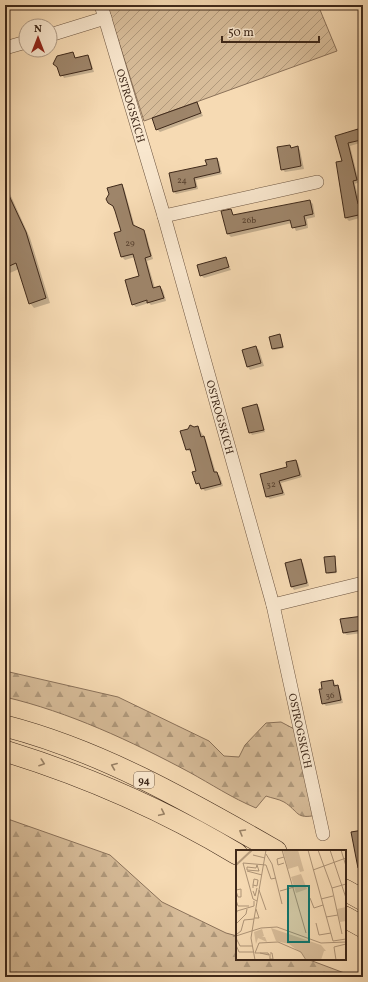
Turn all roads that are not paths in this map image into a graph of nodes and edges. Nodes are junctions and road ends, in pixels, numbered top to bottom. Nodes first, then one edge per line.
1 (101, 5) edge
2 (105, 18) junction
3 (58, 33) edge
4 (18, 44) edge
5 (5, 48) edge
6 (318, 182) dead end
7 (164, 216) junction
8 (363, 583) edge
9 (273, 605) junction
10 (5, 726) edge
11 (5, 751) edge
12 (324, 834) dead end
13 (274, 850) edge
14 (236, 853) edge
15 (346, 891) edge
16 (363, 900) edge
17 (346, 918) edge
18 (363, 927) edge

1 - 2 street, OSTROGSKICH
2 - 3 street
2 - 7 street, OSTROGSKICH
4 - 5 street
6 - 7 street
7 - 9 street, OSTROGSKICH
8 - 9 street
9 - 12 street, OSTROGSKICH
13 -> 10 main road, 94
11 -> 14 main road, 94
15 - 16 main road
17 - 18 main road

